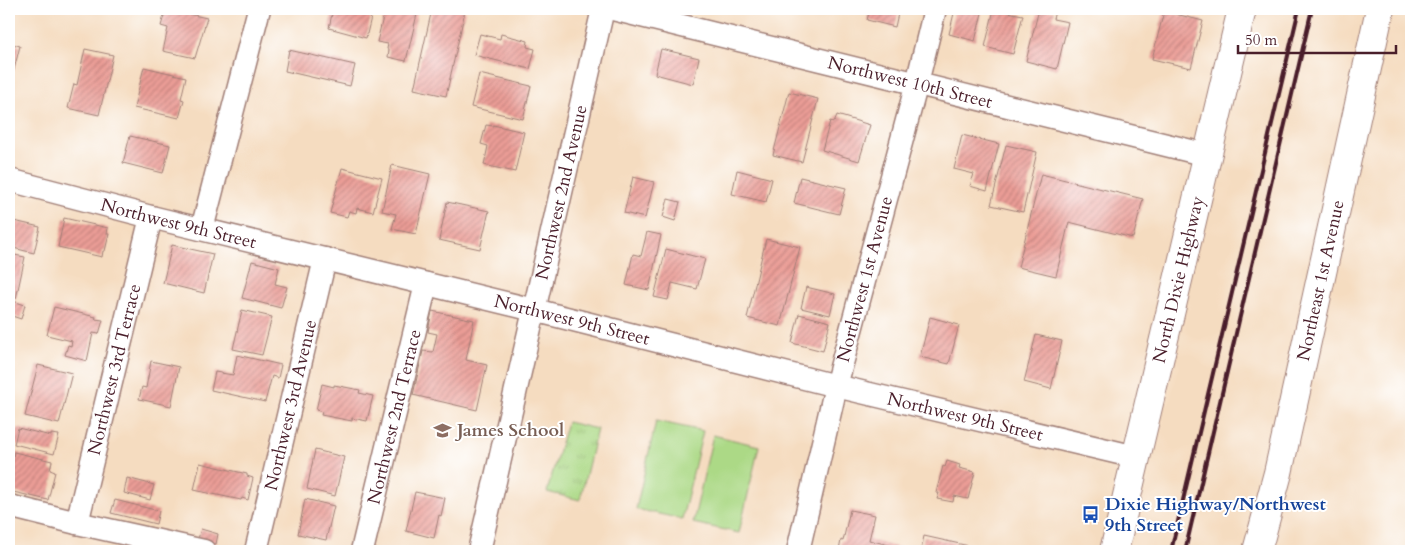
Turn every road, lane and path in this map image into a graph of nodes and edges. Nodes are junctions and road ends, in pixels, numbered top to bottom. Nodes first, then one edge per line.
1 (259, 9) edge
2 (602, 9) edge
3 (613, 9) edge
4 (935, 9) edge
5 (1242, 9) edge
6 (1380, 9) edge
7 (917, 83) junction
8 (1207, 155) junction
9 (9, 180) edge
10 (151, 217) junction
11 (202, 229) junction
12 (325, 259) junction
13 (426, 284) junction
14 (534, 310) junction
15 (836, 386) junction
16 (1136, 457) junction
17 (9, 506) edge
18 (77, 523) junction
19 (204, 551) edge
20 (256, 551) edge
21 (362, 551) edge
22 (479, 551) edge
23 (798, 551) edge
24 (1114, 551) edge
25 (1258, 551) edge

1 - 11 street
2 - 14 street, Northwest 2nd Avenue
3 - 7 street, Northwest 10th Street
4 - 7 street, Northwest 1st Avenue
5 - 8 main road, North Dixie Highway
6 - 25 main road, Northeast 1st Avenue
7 - 8 street, Northwest 10th Street
7 - 15 street, Northwest 1st Avenue
8 - 16 main road, North Dixie Highway
9 - 10 street, Northwest 9th Street
10 - 11 street, Northwest 9th Street
10 - 18 street, Northwest 3rd Terrace
11 - 12 street, Northwest 9th Street
12 - 13 street, Northwest 9th Street
12 - 20 street, Northwest 3rd Avenue
13 - 14 street, Northwest 9th Street
13 - 21 street, Northwest 2nd Terrace
14 - 15 street, Northwest 9th Street
14 - 22 street, Northwest 2nd Avenue
15 - 16 street, Northwest 9th Street
15 - 23 street, Northwest 1st Avenue
16 - 24 main road, North Dixie Highway
17 - 18 street
18 - 19 street

